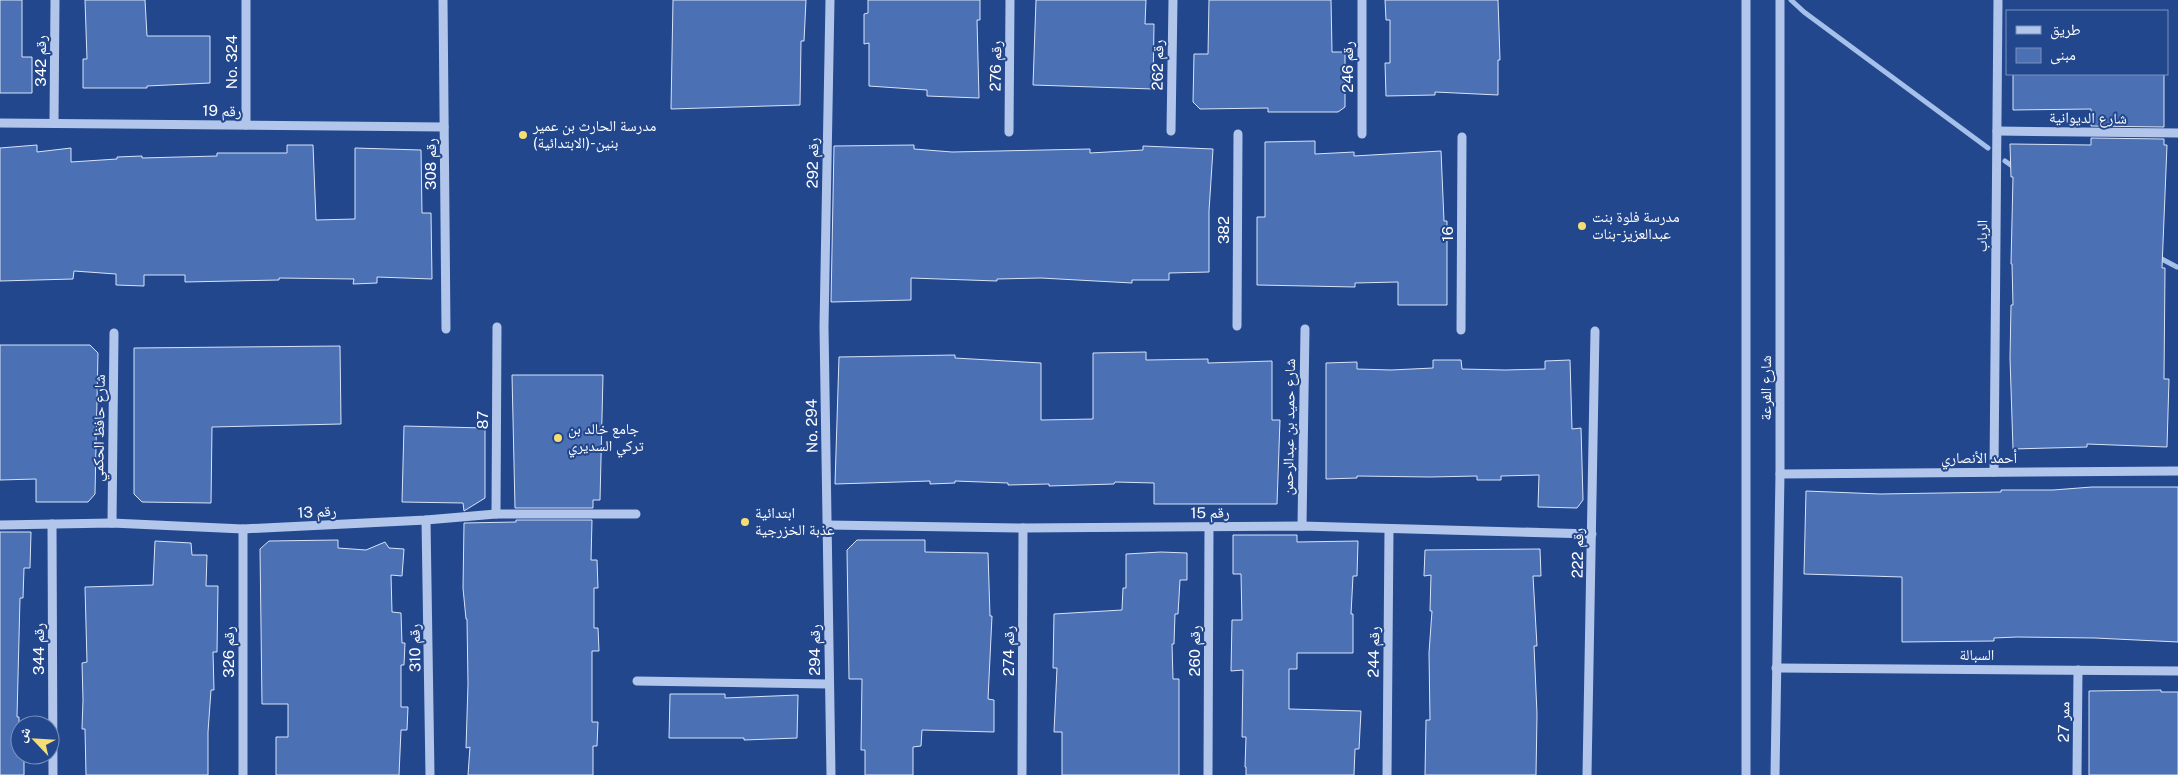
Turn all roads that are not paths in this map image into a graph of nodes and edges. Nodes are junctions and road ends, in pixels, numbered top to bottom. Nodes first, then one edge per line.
1 (54, 0) edge
2 (246, 0) edge
3 (443, 0) edge
4 (830, 0) edge
5 (1010, 0) edge
6 (1173, 0) edge
7 (1362, 0) edge
8 (1746, 0) edge
9 (1780, 0) edge
10 (1998, 0) edge
11 (54, 122) junction
12 (0, 123) edge
13 (246, 125) junction
14 (444, 127) junction
15 (1171, 131) dead end
16 (1997, 131) junction
17 (1009, 132) dead end
18 (2178, 133) edge
19 (1238, 134) dead end
20 (1362, 134) dead end
21 (1462, 137) dead end
22 (1237, 326) dead end
23 (497, 327) dead end
24 (824, 327) joint
25 (446, 329) dead end
26 (1305, 329) dead end
27 (1461, 330) dead end
28 (1595, 331) dead end
29 (114, 333) dead end
30 (2178, 471) edge
31 (1994, 472) junction
32 (1780, 474) junction
33 (496, 514) junction
34 (636, 514) dead end
35 (426, 520) junction
36 (112, 523) junction
37 (52, 524) junction
38 (0, 525) edge
39 (828, 525) junction
40 (1302, 526) junction
41 (1209, 527) junction
42 (1023, 528) junction
43 (243, 529) junction
44 (1389, 529) junction
45 (1592, 534) junction
46 (1776, 668) junction
47 (2078, 670) junction
48 (2178, 671) edge
49 (637, 681) dead end
50 (829, 684) junction
51 (53, 775) edge
52 (243, 775) edge
53 (430, 775) edge
54 (831, 775) edge
55 (1022, 775) edge
56 (1208, 775) edge
57 (1387, 775) edge
58 (1587, 775) edge
59 (1746, 775) edge
60 (1775, 775) edge
61 (2077, 775) edge

1 - 11 street, رقم 342
2 - 13 street, No. 324
3 - 14 street, رقم 308
4 - 24 street, رقم 292
5 - 17 street, رقم 276
6 - 15 street, رقم 262
7 - 20 street, رقم 246
8 - 59 street, شارع الفرعة
9 - 32 street, شارع الفرعة
10 - 16 street, الرباب
11 - 12 street, رقم 19
11 - 13 street, رقم 19
13 - 14 street, رقم 19
14 - 25 street, رقم 308
16 - 18 street, شارع الديوانية
16 - 31 street, الرباب
19 - 22 street, 382
21 - 27 street, 16
23 - 33 street, 87
24 - 39 street, No. 294
26 - 40 street, شارع حميد بن عبدالرحمن
28 - 45 street, رقم 222
29 - 36 street, شارع حافظ الحكمي
30 - 31 street, أحمد الأنصاري
31 - 32 street, أحمد الأنصاري
32 - 46 street, شارع الفرعة
33 - 34 street, رقم 13
33 - 35 street, رقم 13
35 - 43 street, رقم 13
35 - 53 street, رقم 310
36 - 37 street, رقم 13
36 - 43 street, رقم 13
37 - 38 street, رقم 13
37 - 51 street, رقم 344
39 - 42 street, رقم 15
39 - 50 street, رقم 294
40 - 41 street, رقم 15
40 - 44 street, رقم 15
41 - 42 street, رقم 15
41 - 56 street, رقم 260
42 - 55 street, رقم 274
43 - 52 street, رقم 326
44 - 45 street, رقم 15
44 - 57 street, رقم 244
45 - 58 street, رقم 222
46 - 47 street, السبالة
46 - 60 street, شارع الفرعة
47 - 48 street, السبالة
47 - 61 street, ممر 27
49 - 50 street
50 - 54 street, رقم 294

